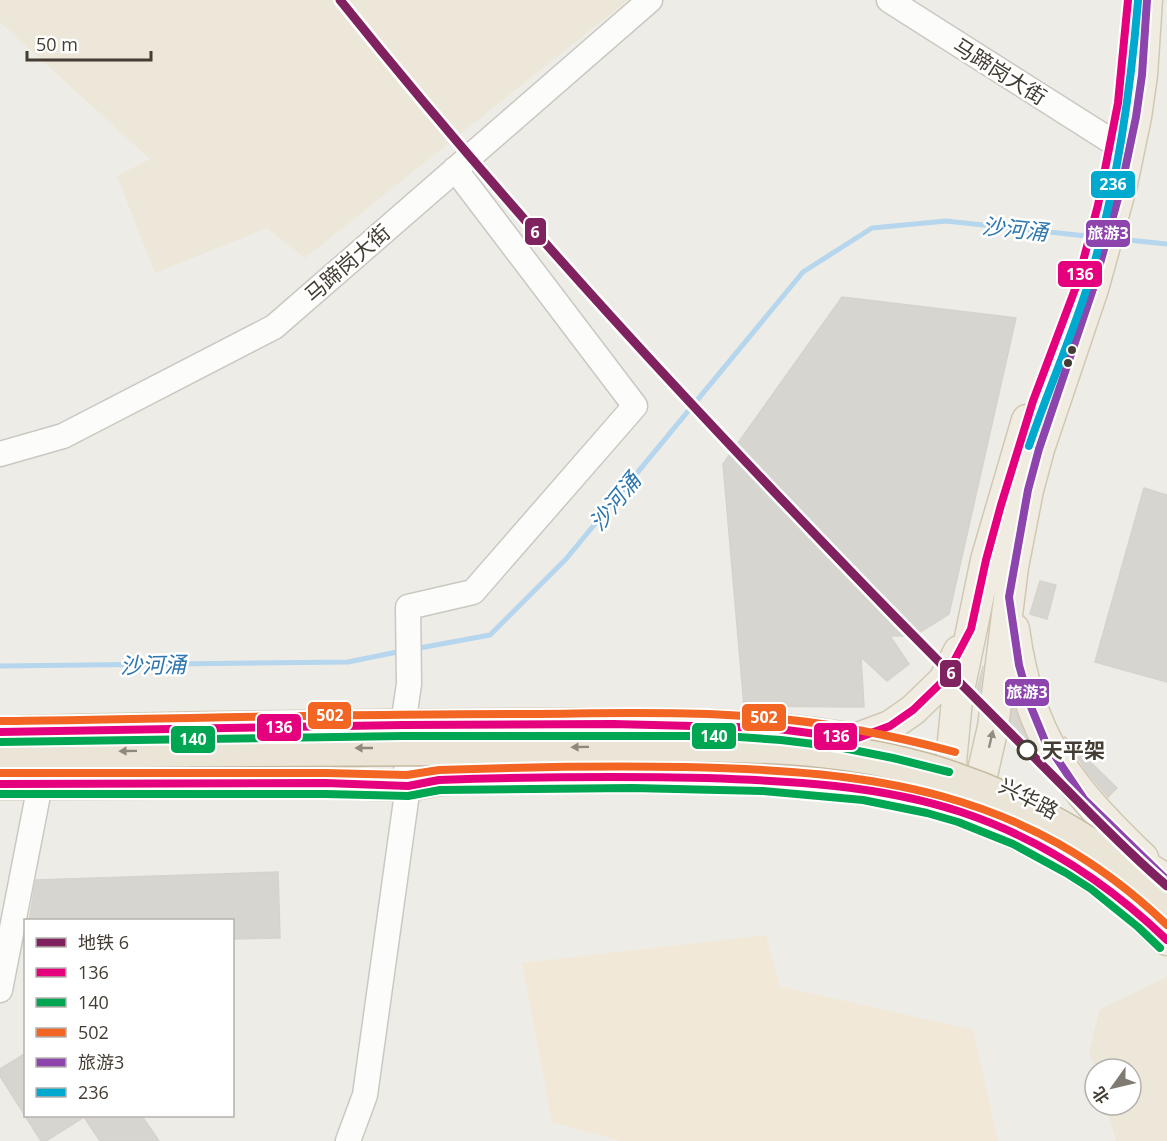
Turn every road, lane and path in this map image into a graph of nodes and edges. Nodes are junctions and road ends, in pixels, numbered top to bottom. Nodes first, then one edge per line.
1 (650, 0) edge
2 (889, 0) edge
3 (1128, 0) edge
4 (1147, 0) edge
5 (1111, 141) junction
6 (455, 169) junction
7 (1106, 209) junction
8 (1085, 286) junction
9 (0, 454) edge
10 (1009, 597) junction
11 (972, 629) junction
12 (403, 724) junction
13 (0, 732) edge
14 (855, 739) junction
15 (0, 752) edge
16 (966, 768) junction
17 (0, 784) edge
18 (408, 786) junction
19 (38, 795) dead end
20 (961, 812) junction
21 (1166, 887) edge
22 (1167, 940) edge
23 (0, 990) edge
24 (348, 1141) edge

1 - 6 street, 马蹄岗大街
2 - 5 street, 马蹄岗大街
3 - 5 main road, 兴华路
4 - 7 main road, 兴华路
5 - 7 main road, 兴华路
6 - 9 street, 马蹄岗大街
6 - 12 street
7 - 8 main road, 兴华路
8 - 10 main road, 兴华路
8 - 11 main road, 兴华路
16 -> 10 main road, 兴华路
10 - 21 main road
11 - 14 main road
11 - 16 main road, 兴华路
12 - 13 main road
12 - 14 main road
12 - 18 street
14 - 16 main road
21 -> 15 highway, bridge
16 - 20 main road, 兴华路
16 - 21 main road, 兴华路
17 - 18 main road
18 - 20 main road
18 - 24 street
19 - 23 street
20 - 22 main road, 兴华路

